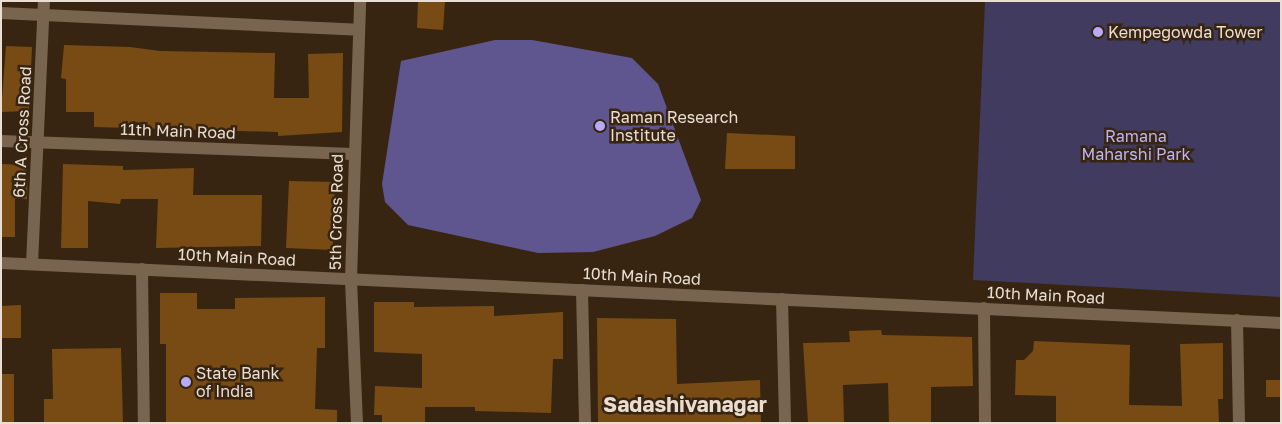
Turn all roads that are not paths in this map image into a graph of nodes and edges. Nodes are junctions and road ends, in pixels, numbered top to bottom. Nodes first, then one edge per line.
1 (44, 1) edge
2 (360, 1) edge
3 (1, 13) edge
4 (44, 15) junction
5 (359, 30) junction
6 (1, 141) edge
7 (38, 142) junction
8 (353, 154) junction
9 (1, 262) edge
10 (32, 264) junction
11 (142, 269) junction
12 (351, 278) junction
13 (582, 290) junction
14 (782, 299) junction
15 (984, 308) junction
16 (1237, 320) junction
17 (1281, 323) edge
18 (144, 423) edge
19 (357, 423) edge
20 (585, 423) edge
21 (785, 423) edge
22 (985, 423) edge
23 (1239, 423) edge

1 - 4 street, 6th A Cross Road
2 - 5 street, 5th Cross Road
3 - 4 street
4 - 5 street
4 - 7 street, 6th A Cross Road
5 - 8 street, 5th Cross Road
6 - 7 street, 11th Main Road
7 - 8 street, 11th Main Road
7 - 10 street, 6th A Cross Road
8 - 12 street, 5th Cross Road
9 - 10 street, 10th Main Road
10 - 11 street, 10th Main Road
11 - 12 street, 10th Main Road
11 - 18 street
12 - 13 street, 10th Main Road
12 - 19 street, 5th Cross Road
13 - 14 street, 10th Main Road
13 - 20 street
14 - 15 street, 10th Main Road
14 - 21 street
15 - 16 street, 10th Main Road
15 - 22 street
16 - 17 street, 10th Main Road
16 - 23 street

